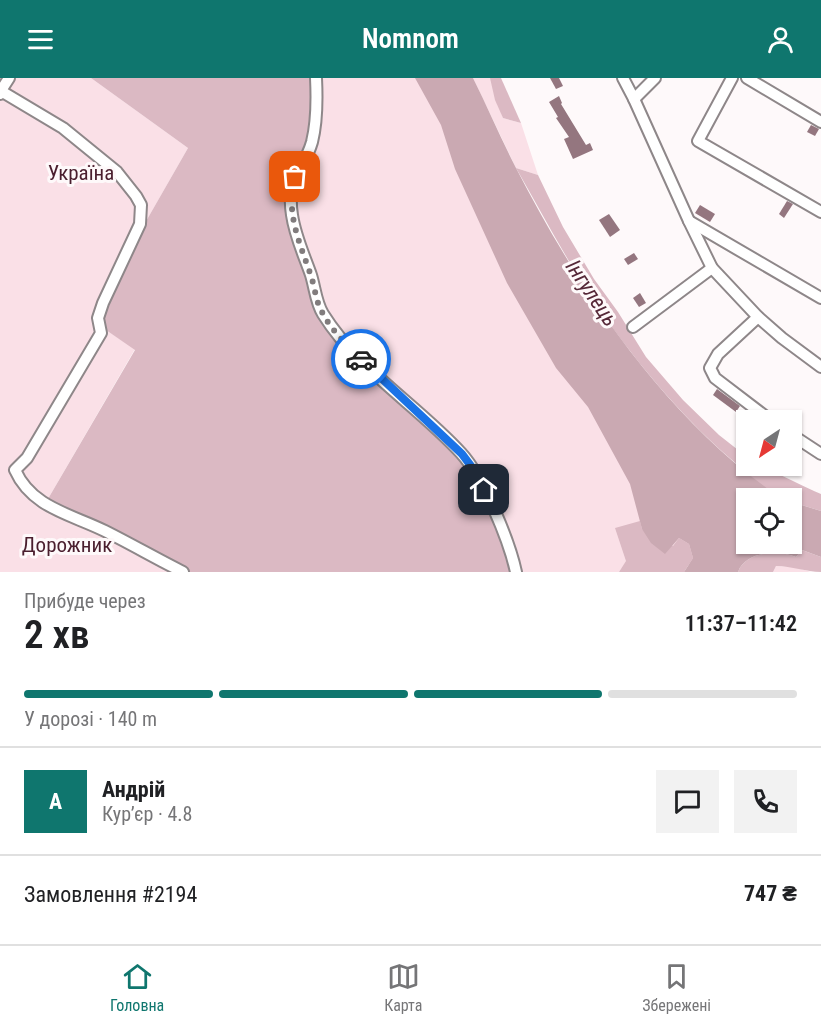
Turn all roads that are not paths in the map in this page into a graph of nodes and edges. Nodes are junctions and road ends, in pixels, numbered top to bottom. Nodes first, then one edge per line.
1 (9, 78) edge
2 (316, 78) edge
3 (622, 78) edge
4 (655, 78) edge
5 (732, 78) edge
6 (747, 78) edge
7 (0, 92) edge
8 (634, 99) junction
9 (821, 122) edge
10 (821, 212) edge
11 (689, 221) junction
12 (712, 268) junction
13 (821, 298) edge
14 (758, 316) junction
15 (633, 327) dead end
16 (821, 367) edge
17 (757, 410) edge
18 (802, 442) edge
19 (821, 454) edge
20 (183, 572) edge
21 (516, 572) edge

1 - 7 street
2 - 21 street
3 - 8 street
4 - 8 street
5 - 10 street
6 - 9 street
7 - 20 street
8 - 11 street
11 - 12 street
11 - 13 street
12 - 14 street
12 - 15 street
14 - 16 street
14 - 17 street
18 - 19 street

